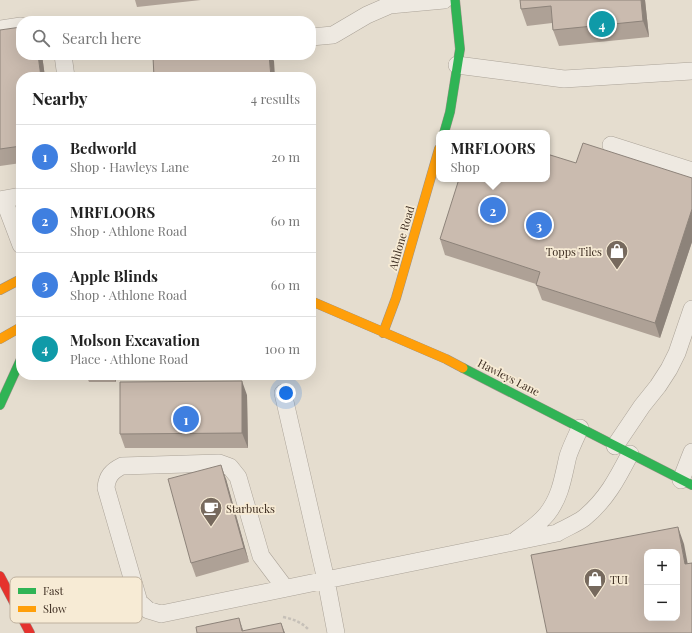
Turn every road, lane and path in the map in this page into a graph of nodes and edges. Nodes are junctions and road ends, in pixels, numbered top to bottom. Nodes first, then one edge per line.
1 (444, 0) edge
2 (455, 0) edge
3 (16, 27) edge
4 (0, 29) edge
5 (316, 37) edge
6 (64, 60) edge
7 (457, 65) junction
8 (692, 71) edge
9 (65, 72) edge
10 (445, 130) edge
11 (611, 145) dead end
12 (436, 159) edge
13 (692, 171) edge
14 (16, 197) edge
15 (2, 200) edge
16 (16, 233) edge
17 (16, 281) edge
18 (2, 288) edge
19 (316, 303) edge
20 (692, 309) edge
21 (16, 330) edge
22 (383, 333) junction
23 (0, 339) edge
24 (16, 370) edge
25 (283, 393) dead end
26 (0, 405) edge
27 (580, 428) junction
28 (622, 450) junction
29 (692, 452) edge
30 (686, 483) edge
31 (511, 543) junction
32 (0, 576) edge
33 (132, 577) edge
34 (326, 580) junction
35 (285, 588) junction
36 (10, 595) edge
37 (142, 605) edge
38 (25, 623) edge
39 (30, 633) edge
40 (336, 633) edge

1 - 5 lane
2 - 7 main road
3 - 4 lane
6 - 9 lane
7 - 8 lane
7 - 10 main road
11 - 13 lane
12 - 22 main road, Athlone Road
14 - 15 lane
15 - 16 lane
17 - 18 main road
19 - 22 main road, Hawleys Lane
20 - 28 lane
21 - 23 main road
22 - 27 main road, Hawleys Lane
24 - 26 main road
25 - 34 lane
27 - 28 main road, Hawleys Lane
27 - 31 lane
28 - 30 main road, Hawleys Lane
28 - 31 lane
29 - 30 lane
31 - 34 lane
32 - 36 main road
33 - 35 lane
34 - 35 lane
34 - 40 lane
35 - 37 lane
38 - 39 main road

